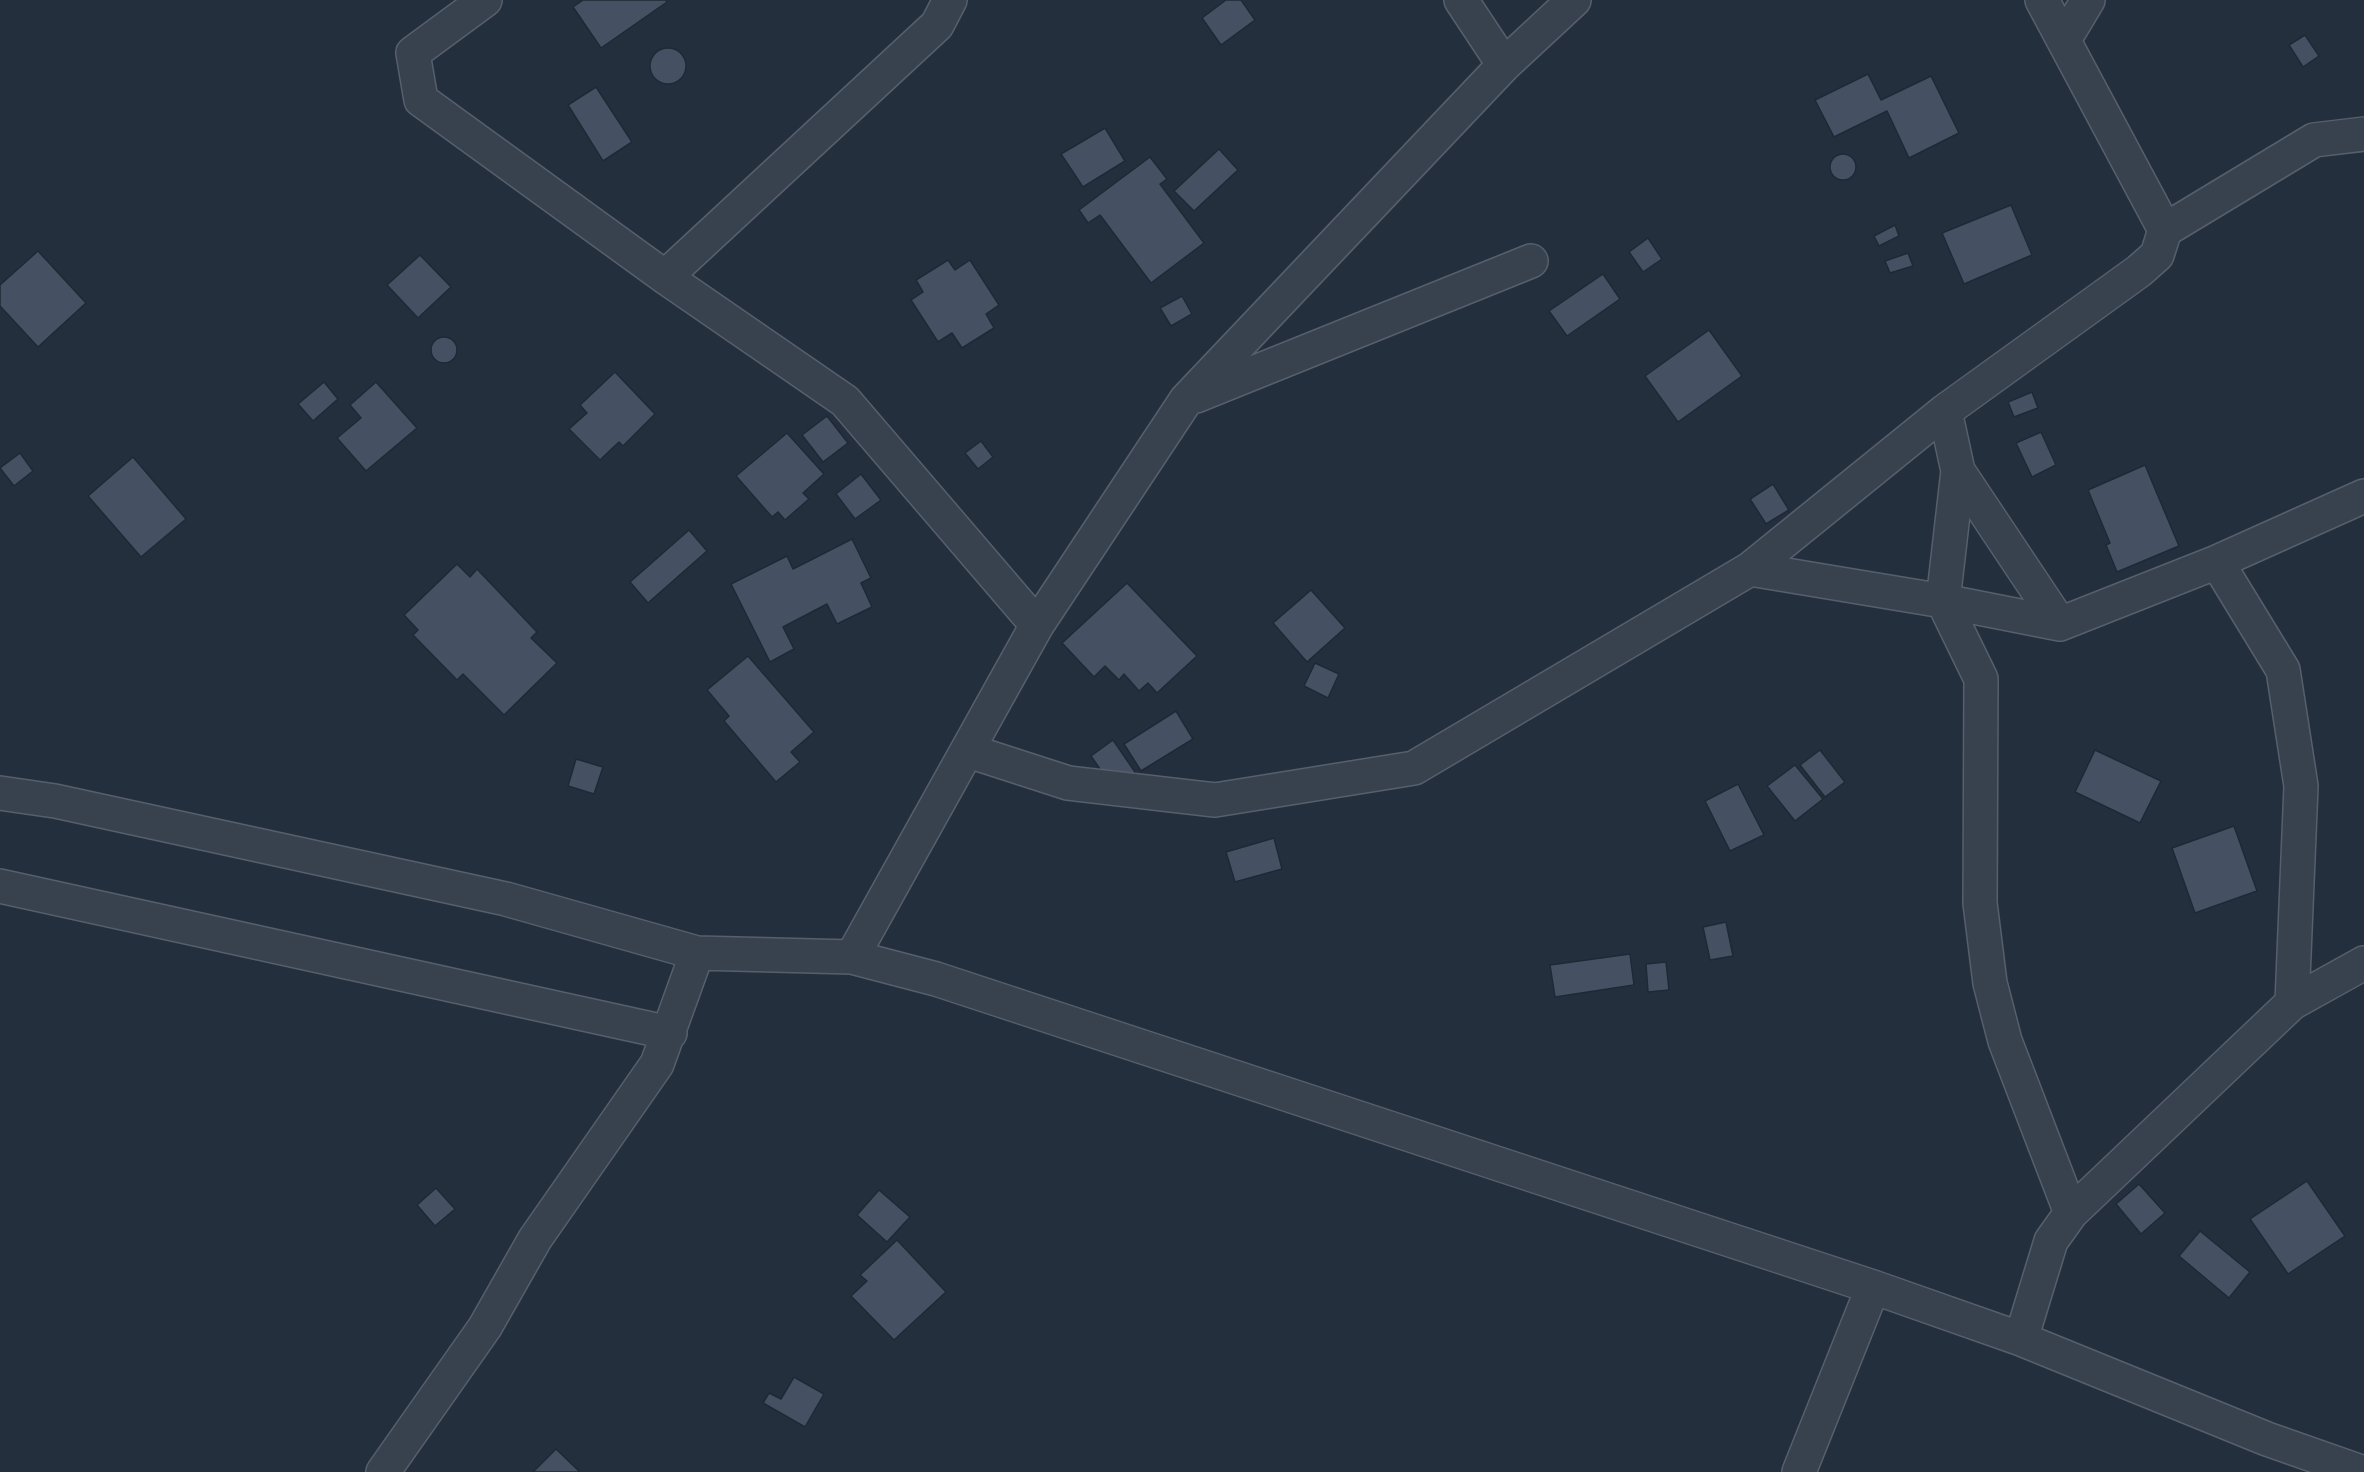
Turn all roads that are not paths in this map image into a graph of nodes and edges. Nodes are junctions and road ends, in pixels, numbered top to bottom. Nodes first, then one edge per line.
1 (485, 0) edge
2 (950, 0) edge
3 (1461, 0) edge
4 (1574, 0) edge
5 (2042, 0) edge
6 (2088, 0) edge
7 (2064, 40) junction
8 (1504, 65) junction
9 (2364, 134) edge
10 (2165, 230) junction
11 (1531, 261) dead end
12 (665, 277) junction
13 (1186, 400) junction
14 (1945, 411) junction
15 (1958, 471) junction
16 (2364, 496) edge
17 (2217, 562) junction
18 (1750, 569) junction
19 (1943, 601) junction
20 (2060, 624) junction
21 (1037, 625) junction
22 (969, 751) junction
23 (0, 793) edge
24 (0, 886) edge
25 (697, 953) junction
26 (852, 957) junction
27 (2364, 963) edge
28 (2292, 1003) junction
29 (670, 1033) junction
30 (2071, 1213) junction
31 (1873, 1287) junction
32 (2021, 1339) junction
33 (383, 1472) edge
34 (1799, 1472) edge
35 (2361, 1472) edge

1 - 12 street
2 - 12 street
3 - 8 street
4 - 8 street
5 - 7 street
6 - 7 street
7 - 10 street
8 - 13 street
9 - 10 street
10 - 14 street
11 - 13 street
12 - 21 street
13 - 21 street
14 - 15 street
14 - 18 street
15 - 19 street
15 - 20 street
16 - 17 street
17 - 20 street
17 - 28 street
18 - 19 street
18 - 22 street
19 - 20 street
19 - 30 street
21 - 22 street
22 - 26 street
23 - 25 street
24 - 29 street
25 - 26 street
25 - 29 street
26 - 31 street
27 - 28 street
28 - 30 street
29 - 33 street
30 - 32 street
31 - 32 street
31 - 34 street
32 - 35 street

